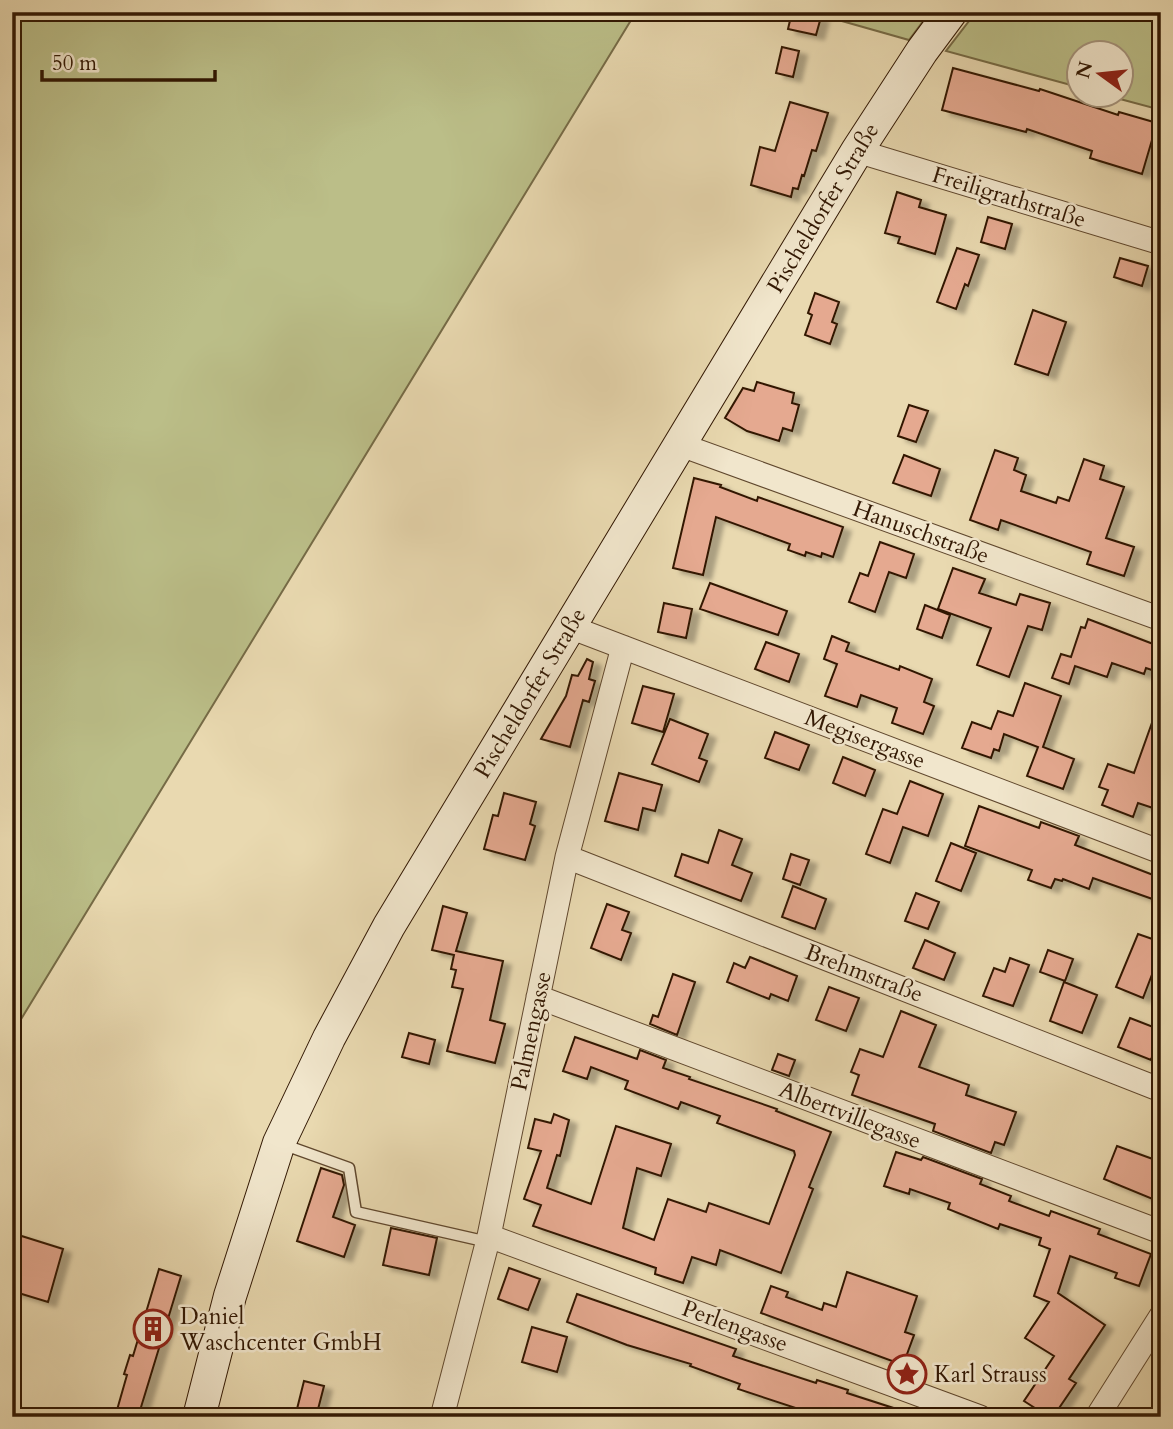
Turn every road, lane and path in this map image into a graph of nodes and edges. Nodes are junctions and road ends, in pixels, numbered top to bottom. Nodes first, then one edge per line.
1 (951, 12) edge
2 (857, 150) junction
3 (1161, 243) edge
4 (681, 445) junction
5 (1161, 619) edge
6 (570, 627) junction
7 (623, 647) junction
8 (1161, 852) edge
9 (567, 857) junction
10 (538, 997) junction
11 (1161, 1090) edge
12 (279, 1143) junction
13 (1161, 1232) edge
14 (489, 1239) junction
15 (1161, 1316) edge
16 (200, 1417) edge
17 (442, 1417) edge
18 (980, 1417) edge
19 (1097, 1417) edge

1 - 2 main road, Pischeldorfer Straße
2 - 3 street, Freiligrathstraße
2 - 4 main road, Pischeldorfer Straße
4 - 5 street, Hanuschstraße
4 - 6 main road, Pischeldorfer Straße
6 - 7 street, Megisergasse
6 - 12 main road, Pischeldorfer Straße
7 - 8 street, Megisergasse
7 - 9 street, Palmengasse
9 - 10 street, Palmengasse
9 - 11 street, Brehmstraße
10 - 13 street, Albertvillegasse
10 - 14 street, Palmengasse
12 - 14 lane
12 - 16 main road, Pischeldorfer Straße
14 - 17 street, Palmengasse
14 - 18 street, Perlengasse
15 - 19 street

